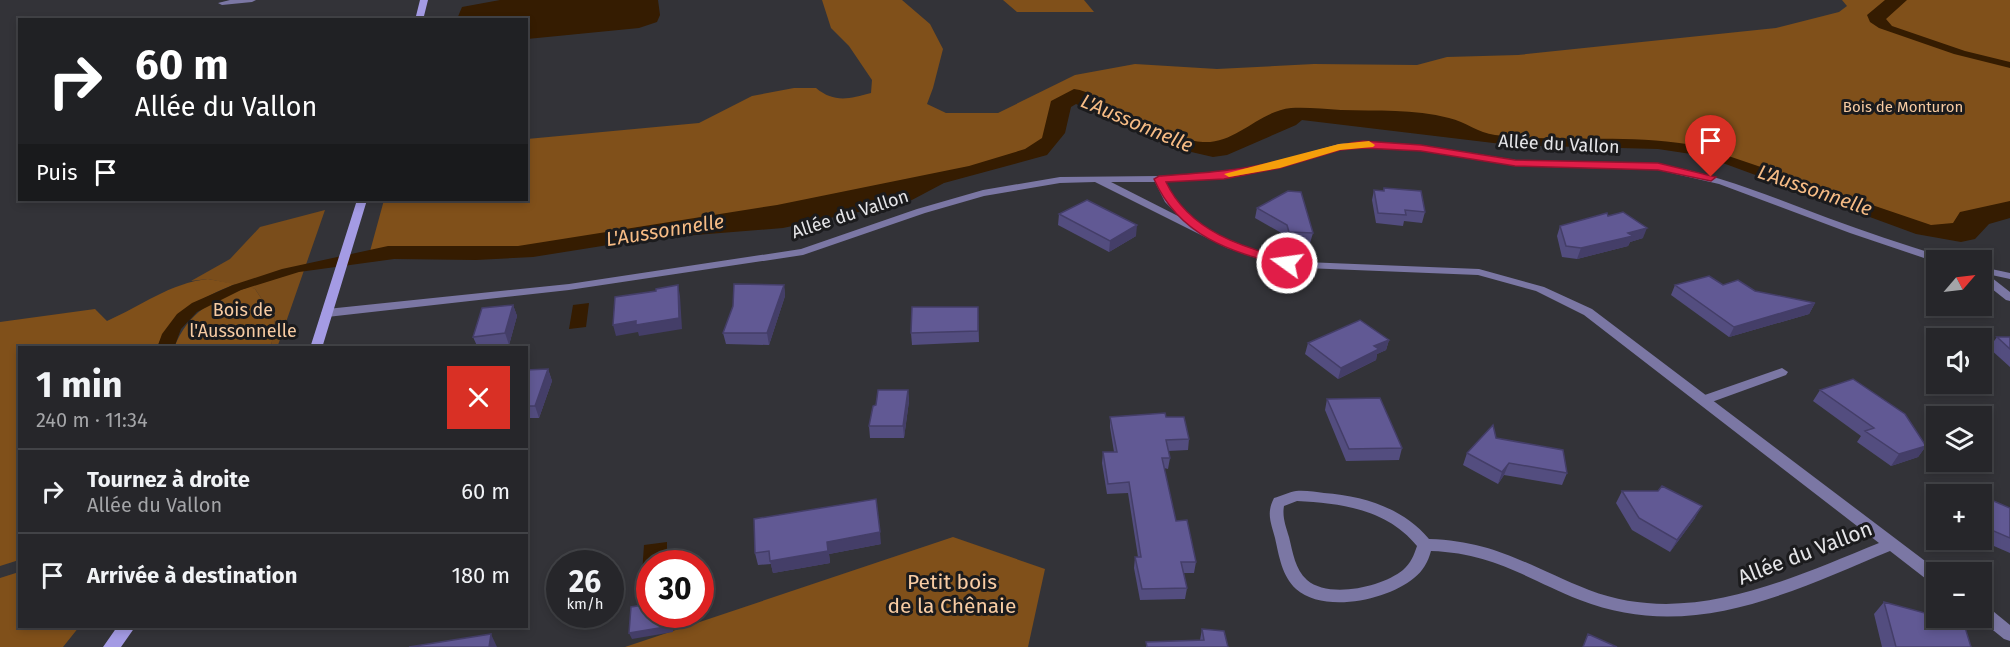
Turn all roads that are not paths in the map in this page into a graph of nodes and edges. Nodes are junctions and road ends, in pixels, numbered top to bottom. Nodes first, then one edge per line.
1 (252, 0) edge
2 (424, 0) edge
3 (222, 3) dead end
4 (420, 18) edge
5 (1097, 179) junction
6 (1159, 179) junction
7 (362, 201) edge
8 (1202, 232) junction
9 (1926, 255) edge
10 (1992, 272) edge
11 (2010, 276) edge
12 (1992, 284) edge
13 (2010, 298) edge
14 (327, 312) junction
15 (317, 346) edge
16 (1782, 372) dead end
17 (1704, 400) junction
18 (1891, 544) junction
19 (1425, 545) junction
20 (1926, 570) edge
21 (1992, 620) edge
22 (126, 628) edge
23 (2010, 634) edge
24 (111, 647) edge

1 - 3 street
2 - 4 main road
5 - 6 street, Allée du Vallon
5 - 8 street, Allée du Vallon
5 - 14 street, Allée du Vallon
6 - 8 street, Allée du Vallon
6 - 9 street, Allée du Vallon
7 - 14 main road
8 - 17 street, Allée du Vallon
10 - 11 street
12 - 13 street
14 - 15 main road
16 - 17 street
17 - 18 street, Allée du Vallon
18 - 19 street, Allée du Vallon
18 - 20 street, Allée du Vallon
19 - 19 street
21 - 23 street
22 - 24 main road

